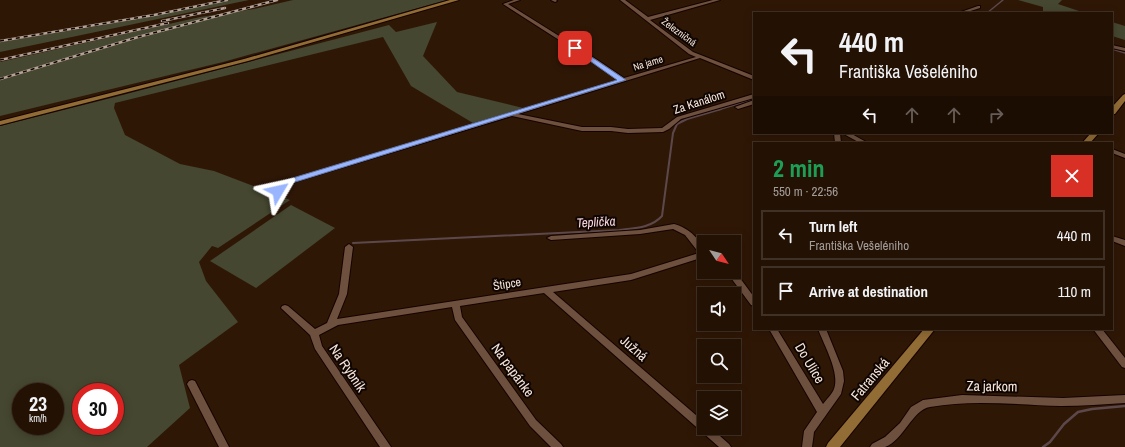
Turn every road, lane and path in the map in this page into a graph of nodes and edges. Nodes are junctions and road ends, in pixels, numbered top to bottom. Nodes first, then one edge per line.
1 (456, 0) edge
2 (518, 0) edge
3 (622, 0) edge
4 (718, 0) edge
5 (972, 5) dead end
6 (978, 7) junction
7 (984, 8) dead end
8 (963, 12) edge
9 (647, 19) junction
10 (1113, 46) edge
11 (1125, 50) edge
12 (700, 57) junction
13 (753, 78) edge
14 (623, 80) junction
15 (753, 96) edge
16 (1125, 96) edge
17 (753, 102) edge
18 (738, 107) dead end
19 (1113, 111) edge
20 (510, 114) junction
21 (0, 123) edge
22 (582, 129) joint
23 (847, 134) edge
24 (863, 142) edge
25 (1113, 151) edge
26 (1125, 156) edge
27 (278, 191) dead end
28 (551, 238) dead end
29 (1113, 238) edge
30 (1125, 243) edge
31 (697, 245) edge
32 (349, 246) dead end
33 (697, 256) edge
34 (736, 279) edge
35 (546, 290) junction
36 (753, 302) edge
37 (456, 304) junction
38 (285, 308) dead end
39 (331, 324) junction
40 (774, 330) edge
41 (822, 330) edge
42 (929, 330) edge
43 (1098, 330) edge
44 (314, 333) junction
45 (1125, 364) edge
46 (192, 384) dead end
47 (1125, 399) edge
48 (822, 411) junction
49 (697, 422) edge
50 (712, 435) edge
51 (224, 447) edge
52 (386, 447) edge
53 (558, 447) edge
54 (726, 447) edge
55 (807, 447) edge
56 (832, 447) edge
57 (876, 447) edge

1 - 21 main road
2 - 14 street
3 - 9 street, Železničná
4 - 9 street
5 - 6 street
6 - 7 street
6 - 8 street
9 - 12 street, Železničná
10 - 11 street
12 - 13 street, Železničná
12 - 14 street, Na jame
14 - 20 street, Na jame
15 - 22 street, Za Kanálom
16 - 19 main road
17 - 18 street
20 - 22 street, Na jame
20 - 27 street, Na jame
23 - 24 street
25 - 26 street
28 - 31 street
29 - 30 street
32 - 39 street
33 - 35 street, Štipce
34 - 36 street
35 - 37 street, Štipce
35 - 49 street, Južná
37 - 39 street, Štipce
37 - 53 street, Na papánke
38 - 44 street, Na Rybník
39 - 44 street, Štipce
40 - 48 street, Do Ulice
41 - 48 street
42 - 56 main road, Fatranská
43 - 45 street
44 - 52 street, Na Rybník
46 - 51 street
47 - 57 street, Za jarkom
48 - 55 street
50 - 54 street, Južná

